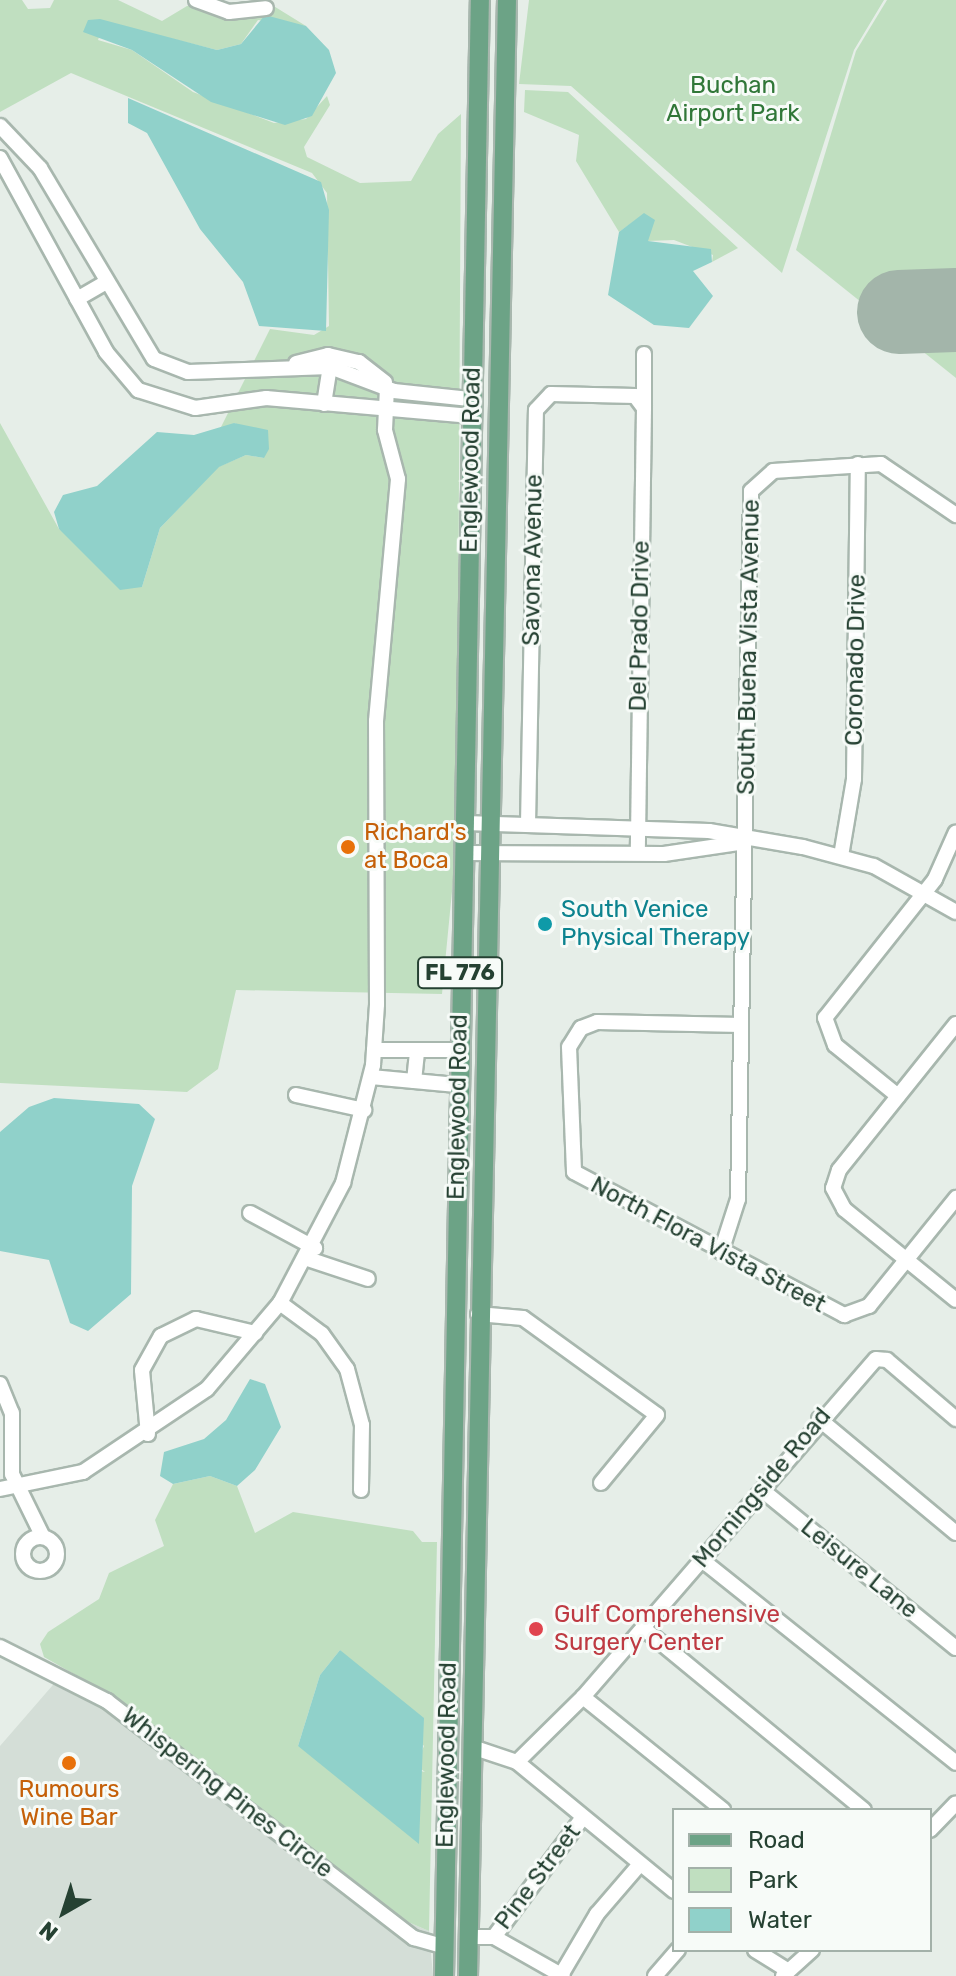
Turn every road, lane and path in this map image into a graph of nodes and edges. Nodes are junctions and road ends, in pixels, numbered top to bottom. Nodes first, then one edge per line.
1 (196, 0) edge
2 (480, 0) edge
3 (507, 0) edge
4 (266, 8) dead end
5 (0, 126) edge
6 (0, 158) edge
7 (106, 282) junction
8 (77, 299) junction
9 (644, 354) dead end
10 (294, 364) junction
11 (330, 367) junction
12 (390, 390) junction
13 (324, 404) junction
14 (642, 404) junction
15 (470, 407) junction
16 (385, 409) junction
17 (858, 464) junction
18 (956, 515) edge
19 (494, 536) junction
20 (488, 822) junction
21 (465, 823) junction
22 (528, 824) junction
23 (636, 829) junction
24 (956, 832) edge
25 (745, 842) junction
26 (464, 853) junction
27 (488, 853) junction
28 (638, 853) junction
29 (841, 856) junction
30 (922, 890) junction
31 (956, 912) edge
32 (956, 1024) edge
33 (741, 1025) junction
34 (374, 1050) junction
35 (417, 1050) junction
36 (483, 1066) junction
37 (458, 1067) junction
38 (371, 1077) junction
39 (414, 1081) junction
40 (296, 1095) dead end
41 (898, 1096) junction
42 (364, 1110) junction
43 (956, 1198) edge
44 (250, 1213) dead end
45 (721, 1252) junction
46 (311, 1254) junction
47 (906, 1260) junction
48 (368, 1279) dead end
49 (956, 1300) edge
50 (280, 1303) junction
51 (478, 1314) junction
52 (255, 1333) junction
53 (0, 1384) edge
54 (819, 1419) junction
55 (956, 1419) edge
56 (148, 1434) junction
57 (601, 1483) dead end
58 (20, 1488) junction
59 (0, 1489) edge
60 (361, 1490) dead end
61 (762, 1490) junction
62 (956, 1533) edge
63 (43, 1537) dead end
64 (702, 1560) junction
65 (643, 1628) junction
66 (0, 1647) edge
67 (956, 1648) edge
68 (583, 1697) junction
69 (472, 1747) junction
70 (517, 1762) junction
71 (956, 1763) edge
72 (956, 1803) edge
73 (721, 1808) edge
74 (862, 1808) edge
75 (583, 1817) junction
76 (932, 1828) edge
77 (640, 1864) junction
78 (672, 1889) edge
79 (469, 1937) junction
80 (494, 1937) junction
81 (446, 1947) junction
82 (676, 1952) edge
83 (758, 1952) edge
84 (810, 1952) edge
85 (786, 1973) edge
86 (444, 1976) edge
87 (468, 1976) edge
88 (562, 1976) edge
89 (655, 1976) edge

1 - 4 street
2 - 15 main road, Englewood Road / FL 776
3 - 19 main road, Englewood Road / FL 776
5 - 7 street
6 - 8 street
7 - 8 street
7 - 10 street
8 - 13 street
9 - 14 street, Del Prado Drive
10 - 11 street
10 - 12 street
11 - 12 street
11 - 13 street
12 - 15 street
12 - 16 street
13 - 16 street
14 - 22 street, Savona Avenue
14 - 23 street, Del Prado Drive
15 - 16 street
15 - 19 main road
15 - 21 main road, Englewood Road / FL 776
16 - 34 street
17 - 18 street, South Buena Vista Avenue
17 - 25 street, South Buena Vista Avenue
17 - 29 street, Coronado Drive
19 - 20 main road, Englewood Road / FL 776
20 - 21 street
20 - 22 street
20 - 27 main road, Englewood Road / FL 776
21 - 26 main road, Englewood Road / FL 776
22 - 23 street
23 - 25 street
23 - 28 street, Del Prado Drive
24 - 30 street
25 - 28 street
25 - 29 street
25 - 33 street, South Buena Vista Avenue
26 - 27 street
26 - 37 main road, Englewood Road / FL 776
27 - 28 street
27 - 36 main road, Englewood Road / FL 776
29 - 30 street
30 - 31 street
30 - 41 street
32 - 41 street
33 - 45 street, South Buena Vista Avenue
33 - 45 street, North Flora Vista Street
34 - 35 street
34 - 38 street
35 - 37 street
35 - 39 street
36 - 37 main road
36 - 51 main road, Englewood Road / FL 776
37 - 39 street
37 - 81 main road, Englewood Road / FL 776
38 - 39 street
38 - 42 street
40 - 42 street
41 - 47 street
42 - 46 street
43 - 47 street, North Flora Vista Street
44 - 46 street
45 - 47 street, North Flora Vista Street
46 - 48 street
46 - 50 street
47 - 49 street
50 - 52 street
50 - 60 street
51 - 57 street
51 - 69 main road, Englewood Road / FL 776
52 - 56 street
52 - 56 street
53 - 58 street
54 - 55 street, Morningside Road
54 - 61 street, Morningside Road
54 - 62 street
56 - 58 street
58 - 59 street
58 - 63 street
61 - 64 street, Morningside Road
61 - 67 street, Leisure Lane
64 - 65 street, Morningside Road
64 - 71 street
65 - 68 street, Morningside Road
65 - 74 street
66 - 81 street, Whispering Pines Circle
68 - 70 street, Morningside Road
68 - 73 street
69 - 70 street
69 - 79 main road, Englewood Road / FL 776
70 - 75 street
72 - 76 street
75 - 77 street
75 - 80 street, Pine Street
77 - 78 street
77 - 88 street
79 - 80 street
79 - 87 main road, Englewood Road / FL 776
80 - 88 street
81 - 86 main road, Englewood Road / FL 776
82 - 89 street
83 - 85 street
84 - 85 street

